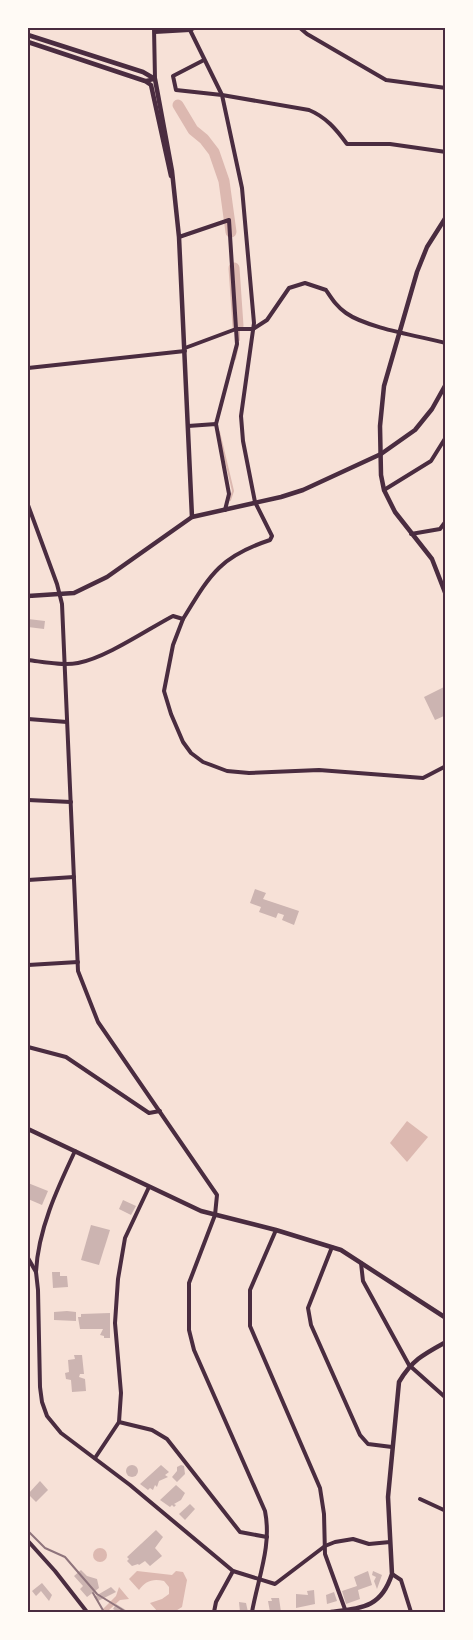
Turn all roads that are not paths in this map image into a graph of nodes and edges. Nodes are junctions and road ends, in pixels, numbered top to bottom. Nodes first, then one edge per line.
1 (300, 28) edge
2 (192, 29) edge
3 (154, 30) edge
4 (28, 35) edge
5 (28, 42) edge
6 (204, 60) junction
7 (155, 79) junction
8 (145, 81) junction
9 (446, 88) edge
10 (222, 95) junction
11 (446, 152) edge
12 (172, 177) junction
13 (446, 217) edge
14 (179, 237) junction
15 (236, 328) junction
16 (253, 328) junction
17 (400, 332) junction
18 (446, 343) edge
19 (185, 350) junction
20 (28, 368) edge
21 (446, 384) edge
22 (216, 424) junction
23 (188, 426) junction
24 (446, 437) edge
25 (381, 454) junction
26 (384, 490) junction
27 (255, 502) junction
28 (28, 505) edge
29 (225, 510) junction
30 (192, 517) junction
31 (446, 520) edge
32 (440, 529) junction
33 (446, 529) edge
34 (411, 534) junction
35 (443, 582) edge
36 (446, 595) edge
37 (28, 596) edge
38 (60, 596) junction
39 (183, 619) junction
40 (28, 660) edge
41 (65, 664) junction
42 (28, 719) edge
43 (67, 722) junction
44 (446, 766) edge
45 (28, 800) edge
46 (71, 802) junction
47 (74, 877) junction
48 (28, 880) edge
49 (78, 962) junction
50 (28, 965) edge
51 (28, 1047) edge
52 (160, 1111) junction
53 (28, 1129) edge
54 (75, 1151) junction
55 (149, 1187) junction
56 (215, 1215) junction
57 (276, 1230) junction
58 (332, 1247) junction
59 (28, 1258) edge
60 (361, 1263) junction
61 (36, 1272) junction
62 (446, 1318) edge
63 (446, 1342) edge
64 (409, 1366) junction
65 (446, 1398) edge
66 (120, 1422) junction
67 (392, 1447) junction
68 (95, 1458) junction
69 (420, 1499) dead end
70 (446, 1511) edge
71 (267, 1537) junction
72 (28, 1541) edge
73 (390, 1542) junction
74 (325, 1546) junction
75 (232, 1571) junction
76 (392, 1574) junction
77 (258, 1580) junction
78 (346, 1611) edge
79 (87, 1612) edge
80 (214, 1612) edge
81 (252, 1612) edge
82 (331, 1612) edge
83 (411, 1612) edge

1 - 9 street
2 - 3 street
2 - 6 street
3 - 7 street
4 - 7 street
5 - 8 street
6 - 10 street
6 - 10 street
7 - 8 street
7 - 12 street
8 - 12 street
10 - 11 street
10 - 16 street
12 - 14 street
13 - 17 street
14 - 15 street
14 - 19 street
15 - 16 street
15 - 19 street
15 - 22 street
16 - 17 street
16 - 27 street
17 - 18 street
17 - 25 street
19 - 20 street
19 - 23 street
21 - 25 street
22 - 23 street
22 - 29 street
23 - 30 street
24 - 26 street
25 - 26 street
25 - 27 street
26 - 34 street
27 - 29 street
27 - 39 street
28 - 38 street
29 - 30 street
30 - 38 street
31 - 32 street
32 - 33 street
32 - 34 street
34 - 35 street
35 - 36 street
37 - 38 street
38 - 41 street
39 - 41 street
39 - 44 street
40 - 41 street
41 - 43 street
42 - 43 street
43 - 46 street
45 - 46 street
46 - 47 street
47 - 48 street
47 - 49 street
49 - 50 street
49 - 52 street
51 - 52 street
52 - 56 street
53 - 54 street
54 - 55 street
54 - 61 street
55 - 56 street
55 - 66 street
56 - 57 street
56 - 71 street
57 - 58 street
57 - 74 street
58 - 60 street
58 - 67 street
59 - 61 street
60 - 62 street
60 - 64 street
61 - 68 street
63 - 64 street
64 - 65 street
64 - 67 street
66 - 68 street
66 - 71 street
67 - 73 street
68 - 75 street
69 - 70 street
71 - 77 street
72 - 79 street
73 - 74 street
73 - 76 street
74 - 77 street
74 - 78 street
75 - 77 street
75 - 80 street
76 - 78 street
76 - 83 street
77 - 81 street
78 - 82 street

